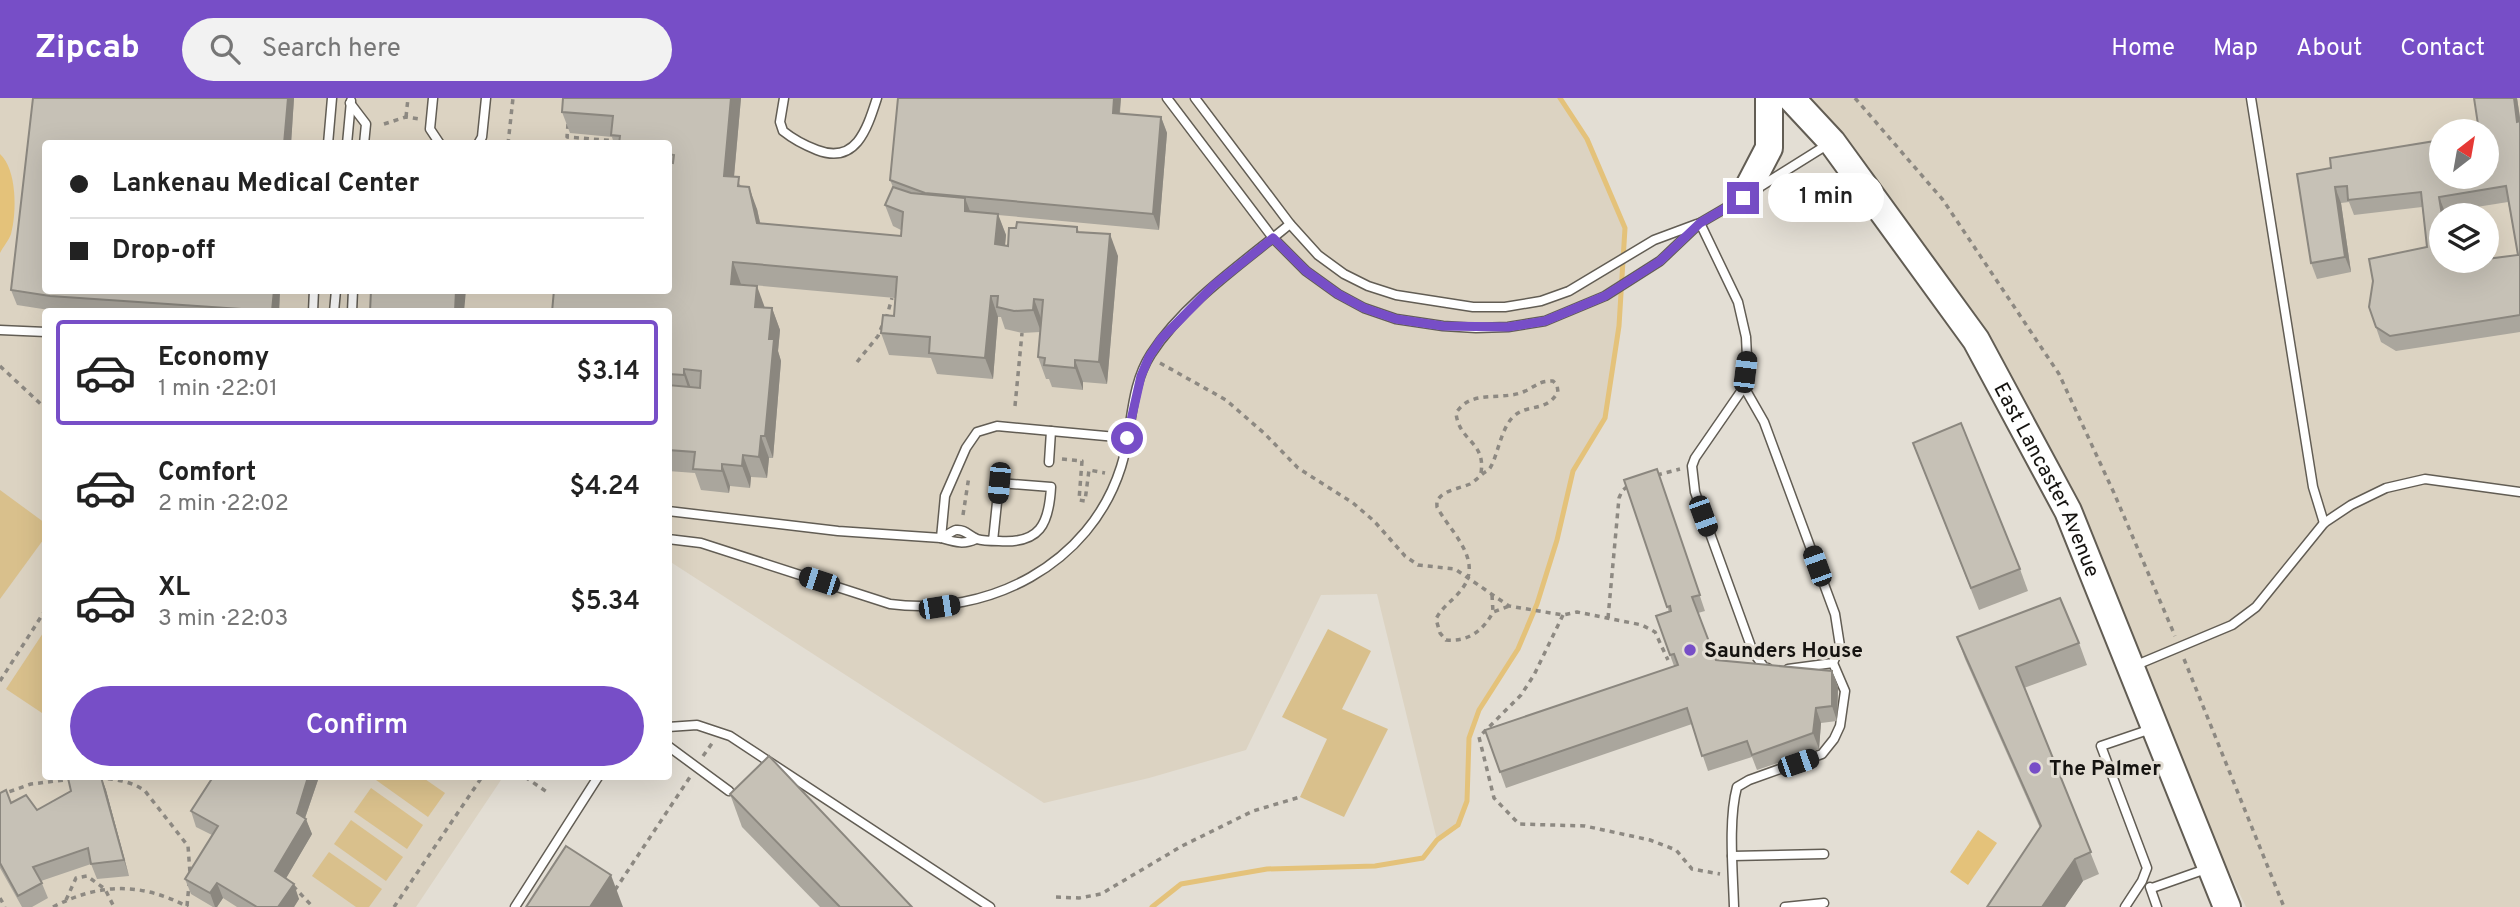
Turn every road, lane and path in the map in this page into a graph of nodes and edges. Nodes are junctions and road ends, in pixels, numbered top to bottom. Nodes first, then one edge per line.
1 (332, 98) edge
2 (408, 98) edge
3 (433, 98) edge
4 (486, 98) edge
5 (513, 98) edge
6 (784, 98) edge
7 (877, 98) edge
8 (1167, 98) edge
9 (1195, 98) edge
10 (1769, 98) edge
11 (1791, 98) edge
12 (1855, 98) edge
13 (2251, 98) edge
14 (351, 100) edge
15 (406, 117) junction
16 (431, 121) junction
17 (384, 124) dead end
18 (568, 124) edge
19 (328, 140) edge
20 (347, 140) edge
21 (364, 140) edge
22 (437, 140) edge
23 (480, 140) edge
24 (508, 140) edge
25 (605, 140) edge
26 (1832, 142) junction
27 (1743, 198) junction
28 (1700, 223) junction
29 (1290, 224) junction
30 (1273, 238) junction
31 (892, 298) edge
32 (0, 331) edge
33 (42, 332) edge
34 (1022, 333) edge
35 (1149, 357) junction
36 (857, 362) dead end
37 (0, 366) edge
38 (1744, 387) junction
39 (42, 406) edge
40 (1015, 406) dead end
41 (1051, 431) junction
42 (1127, 438) junction
43 (1049, 459) joint
44 (1692, 466) junction
45 (972, 469) dead end
46 (1106, 474) dead end
47 (1481, 474) junction
48 (1657, 475) edge
49 (1632, 483) edge
50 (2520, 492) edge
51 (672, 511) edge
52 (963, 515) dead end
53 (2324, 523) junction
54 (941, 538) junction
55 (672, 539) edge
56 (993, 541) junction
57 (1467, 577) junction
58 (1492, 595) junction
59 (1508, 606) junction
60 (1493, 612) junction
61 (42, 614) edge
62 (1563, 615) junction
63 (1608, 618) junction
64 (2180, 648) junction
65 (1668, 660) edge
66 (1833, 663) junction
67 (2132, 667) junction
68 (0, 681) edge
69 (672, 727) edge
70 (2156, 727) junction
71 (720, 731) junction
72 (672, 749) edge
73 (696, 767) junction
74 (62, 780) edge
75 (114, 780) edge
76 (480, 780) edge
77 (529, 780) edge
78 (596, 780) edge
79 (729, 791) edge
80 (547, 792) dead end
81 (0, 795) edge
82 (1300, 797) dead end
83 (1824, 854) dead end
84 (1732, 856) junction
85 (2212, 867) junction
86 (1733, 876) junction
87 (2143, 881) junction
88 (293, 886) edge
89 (2152, 888) junction
90 (105, 889) junction
91 (1056, 897) dead end
92 (0, 898) edge
93 (306, 899) junction
94 (66, 900) junction
95 (609, 900) edge
96 (1825, 903) dead end
97 (56, 906) edge
98 (5, 907) edge
99 (114, 907) edge
100 (187, 907) edge
101 (301, 907) edge
102 (313, 907) edge
103 (394, 907) edge
104 (515, 907) edge
105 (990, 907) edge
106 (1734, 907) edge
107 (1785, 907) edge
108 (2125, 907) edge
109 (2157, 907) edge
110 (2227, 907) edge
111 (2284, 907) edge

1 - 19 lane
2 - 15 path
3 - 16 lane
4 - 23 lane
5 - 24 path
6 - 7 lane
8 - 30 lane
9 - 29 lane
10 - 27 highway
11 - 26 highway, East Lancaster Avenue
12 - 64 path
13 - 53 lane
14 - 20 lane
14 - 21 lane
15 - 16 path
15 - 17 path
16 - 22 lane
18 - 25 path
26 - 27 lane
26 - 67 highway, East Lancaster Avenue
27 - 28 lane
28 - 29 lane
28 - 30 lane
28 - 38 lane
29 - 30 lane
30 - 35 lane
31 - 36 path
32 - 33 lane
34 - 40 path
35 - 42 lane
35 - 57 path
37 - 39 path
38 - 44 lane
38 - 66 lane
41 - 42 lane
41 - 43 lane
41 - 54 lane
42 - 55 lane
43 - 46 path
44 - 48 path
44 - 66 lane
45 - 52 path
47 - 47 path
47 - 57 path
49 - 63 path
50 - 53 lane
51 - 54 lane
53 - 64 lane
54 - 56 lane
56 - 56 lane
57 - 58 path
57 - 60 path
58 - 59 path
58 - 60 path
59 - 60 path
59 - 62 path
61 - 68 path
62 - 63 path
62 - 86 path
63 - 65 path
64 - 67 lane
64 - 111 path
66 - 84 lane
67 - 70 highway, East Lancaster Avenue
69 - 71 lane
70 - 85 highway, East Lancaster Avenue
70 - 87 lane
71 - 73 path
71 - 105 lane
72 - 73 lane
73 - 79 lane
73 - 95 path
74 - 81 path
75 - 100 path
76 - 103 path
77 - 80 path
78 - 104 lane
82 - 91 path
83 - 84 lane
84 - 86 lane
85 - 89 lane
85 - 110 highway, East Lancaster Avenue
86 - 106 lane
87 - 89 lane
87 - 108 lane
88 - 93 path
89 - 109 lane
90 - 94 path
90 - 94 path
90 - 99 path
90 - 100 path
92 - 98 path
93 - 101 path
93 - 102 path
94 - 97 path
96 - 107 lane

